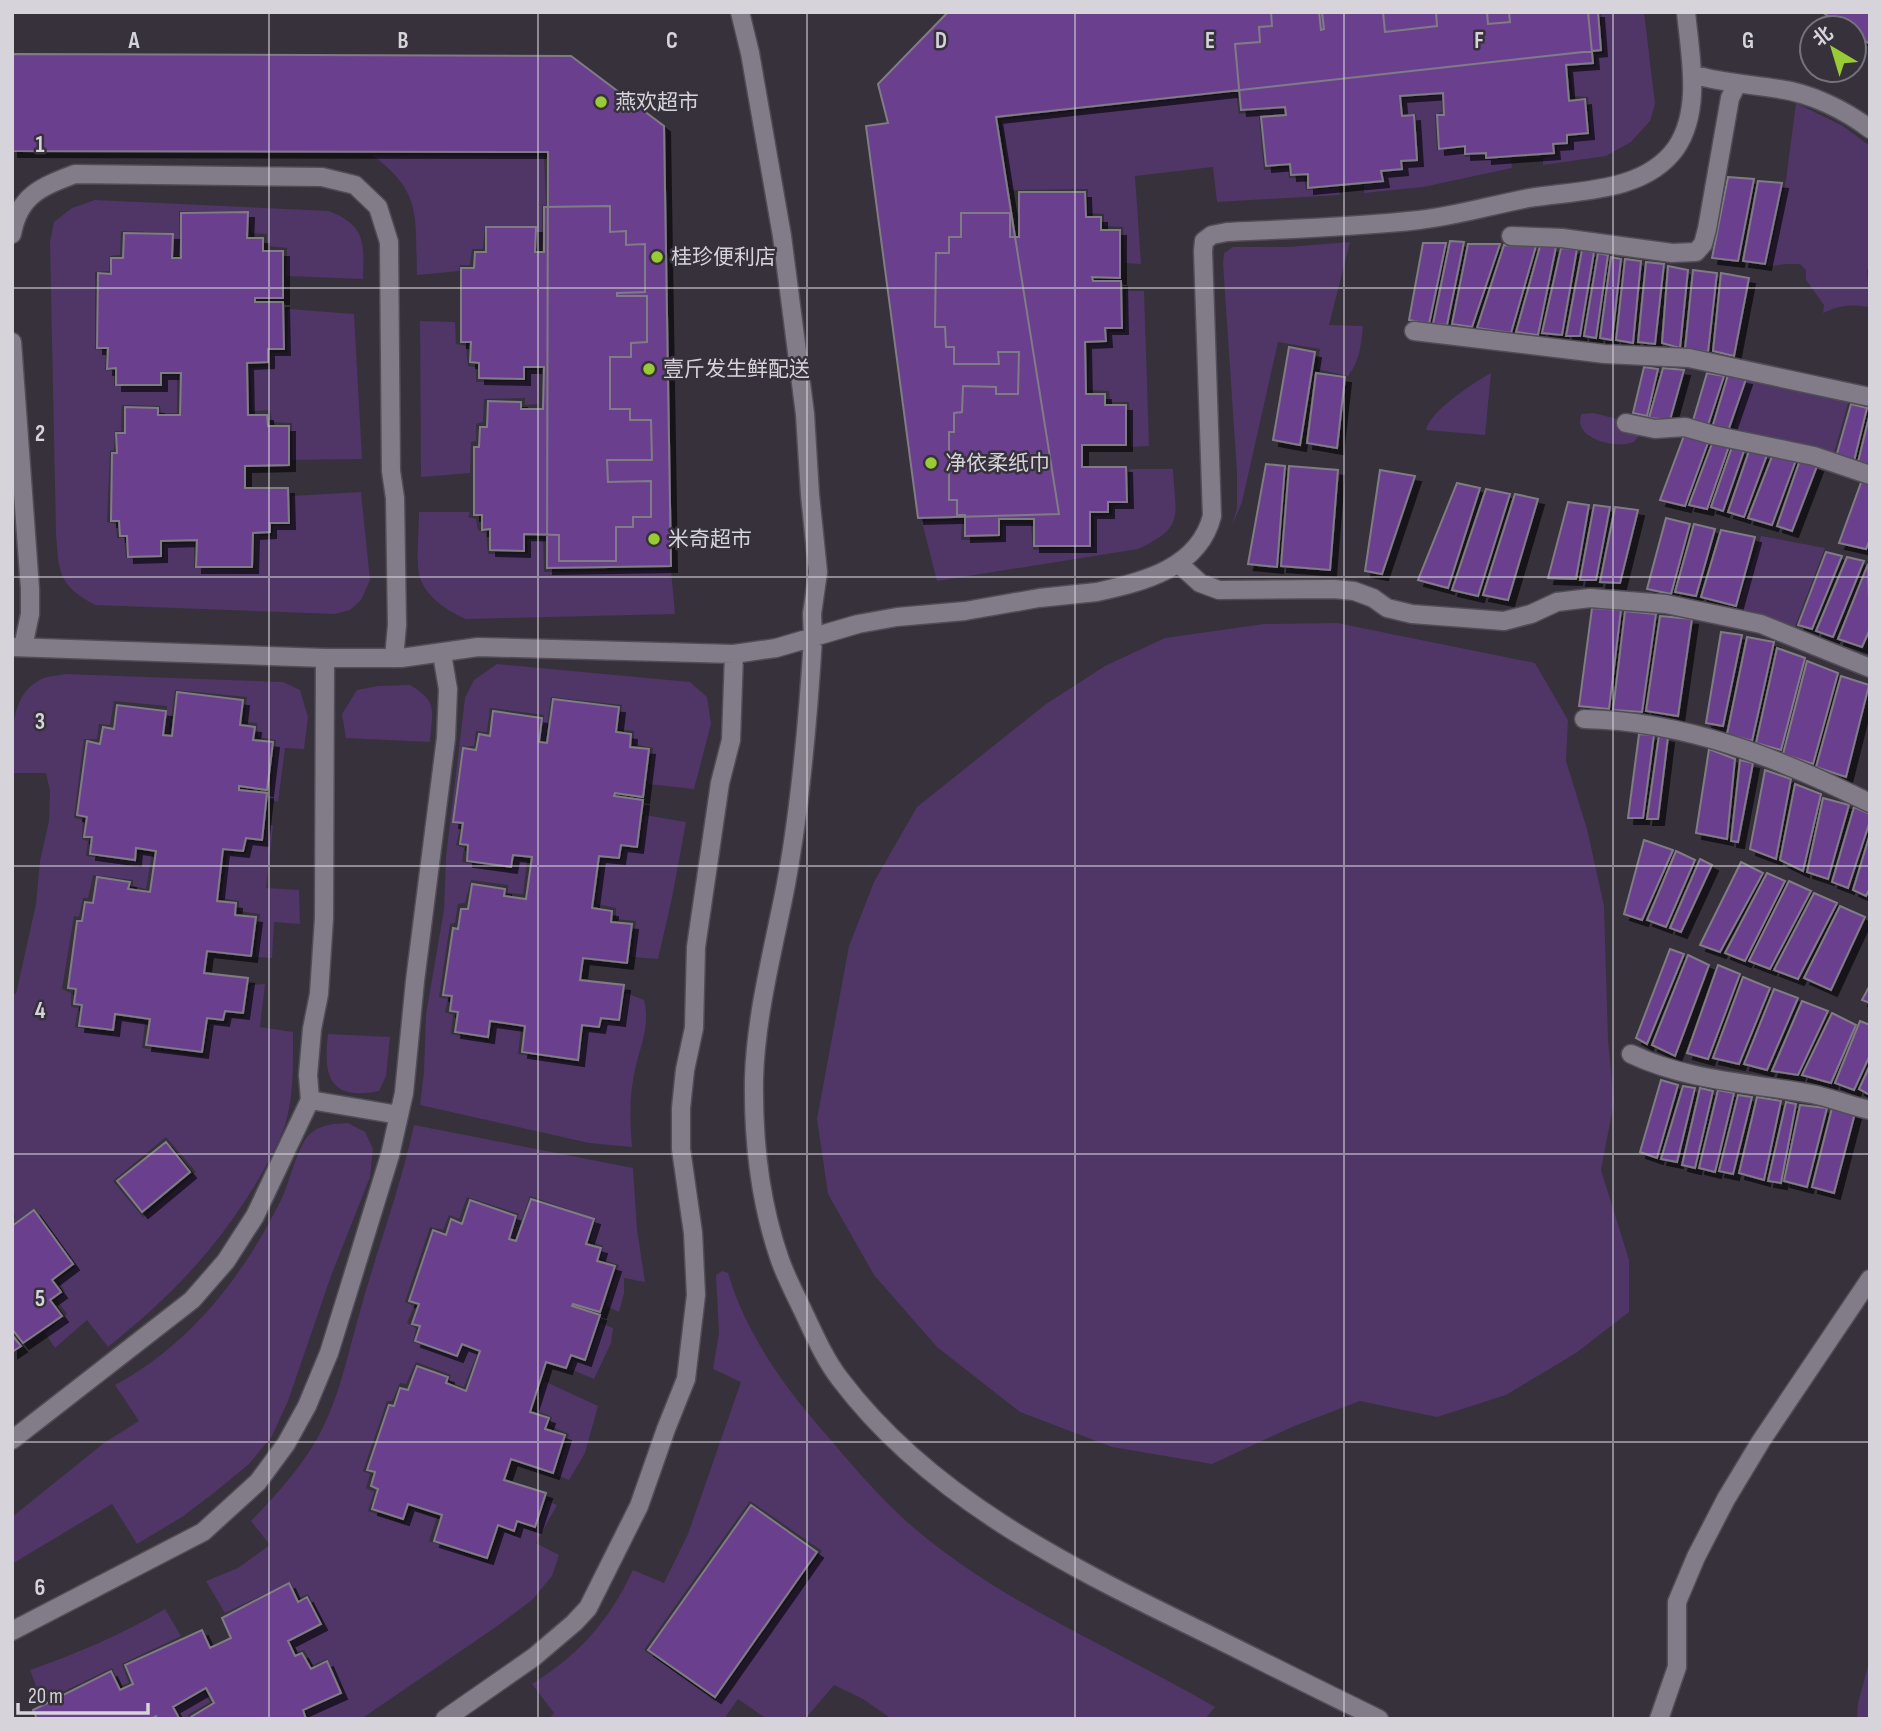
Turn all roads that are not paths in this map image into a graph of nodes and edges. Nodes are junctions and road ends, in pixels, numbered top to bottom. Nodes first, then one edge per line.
1 (740, 12) edge
2 (1686, 12) edge
3 (1692, 74) junction
4 (1737, 84) junction
5 (1870, 129) edge
6 (12, 234) edge
7 (1511, 236) dead end
8 (1414, 331) dead end
9 (12, 342) edge
10 (1870, 397) edge
11 (1626, 423) dead end
12 (1870, 475) edge
13 (1178, 564) junction
14 (813, 638) junction
15 (18, 647) edge
16 (445, 652) junction
17 (734, 654) junction
18 (325, 658) junction
19 (394, 658) junction
20 (1870, 668) edge
21 (1584, 719) dead end
22 (1870, 803) edge
23 (1631, 1054) dead end
24 (310, 1100) junction
25 (1870, 1110) edge
26 (399, 1115) junction
27 (1870, 1279) edge
28 (12, 1440) edge
29 (12, 1631) edge
30 (445, 1719) edge
31 (1378, 1719) edge
32 (1659, 1719) edge

1 - 14 street
2 - 3 street
3 - 4 street
3 - 13 street
4 - 5 street
4 - 7 street
6 - 19 street
8 - 10 street
9 - 15 street
11 - 12 street
13 - 14 street
13 - 20 street
14 - 17 street
14 - 31 street
15 - 18 street
16 - 17 street
16 - 19 street
16 - 26 street
17 - 30 street
18 - 19 street
18 - 24 street
21 - 22 street
23 - 25 street
24 - 26 street
24 - 28 street
26 - 29 street
27 - 32 street

